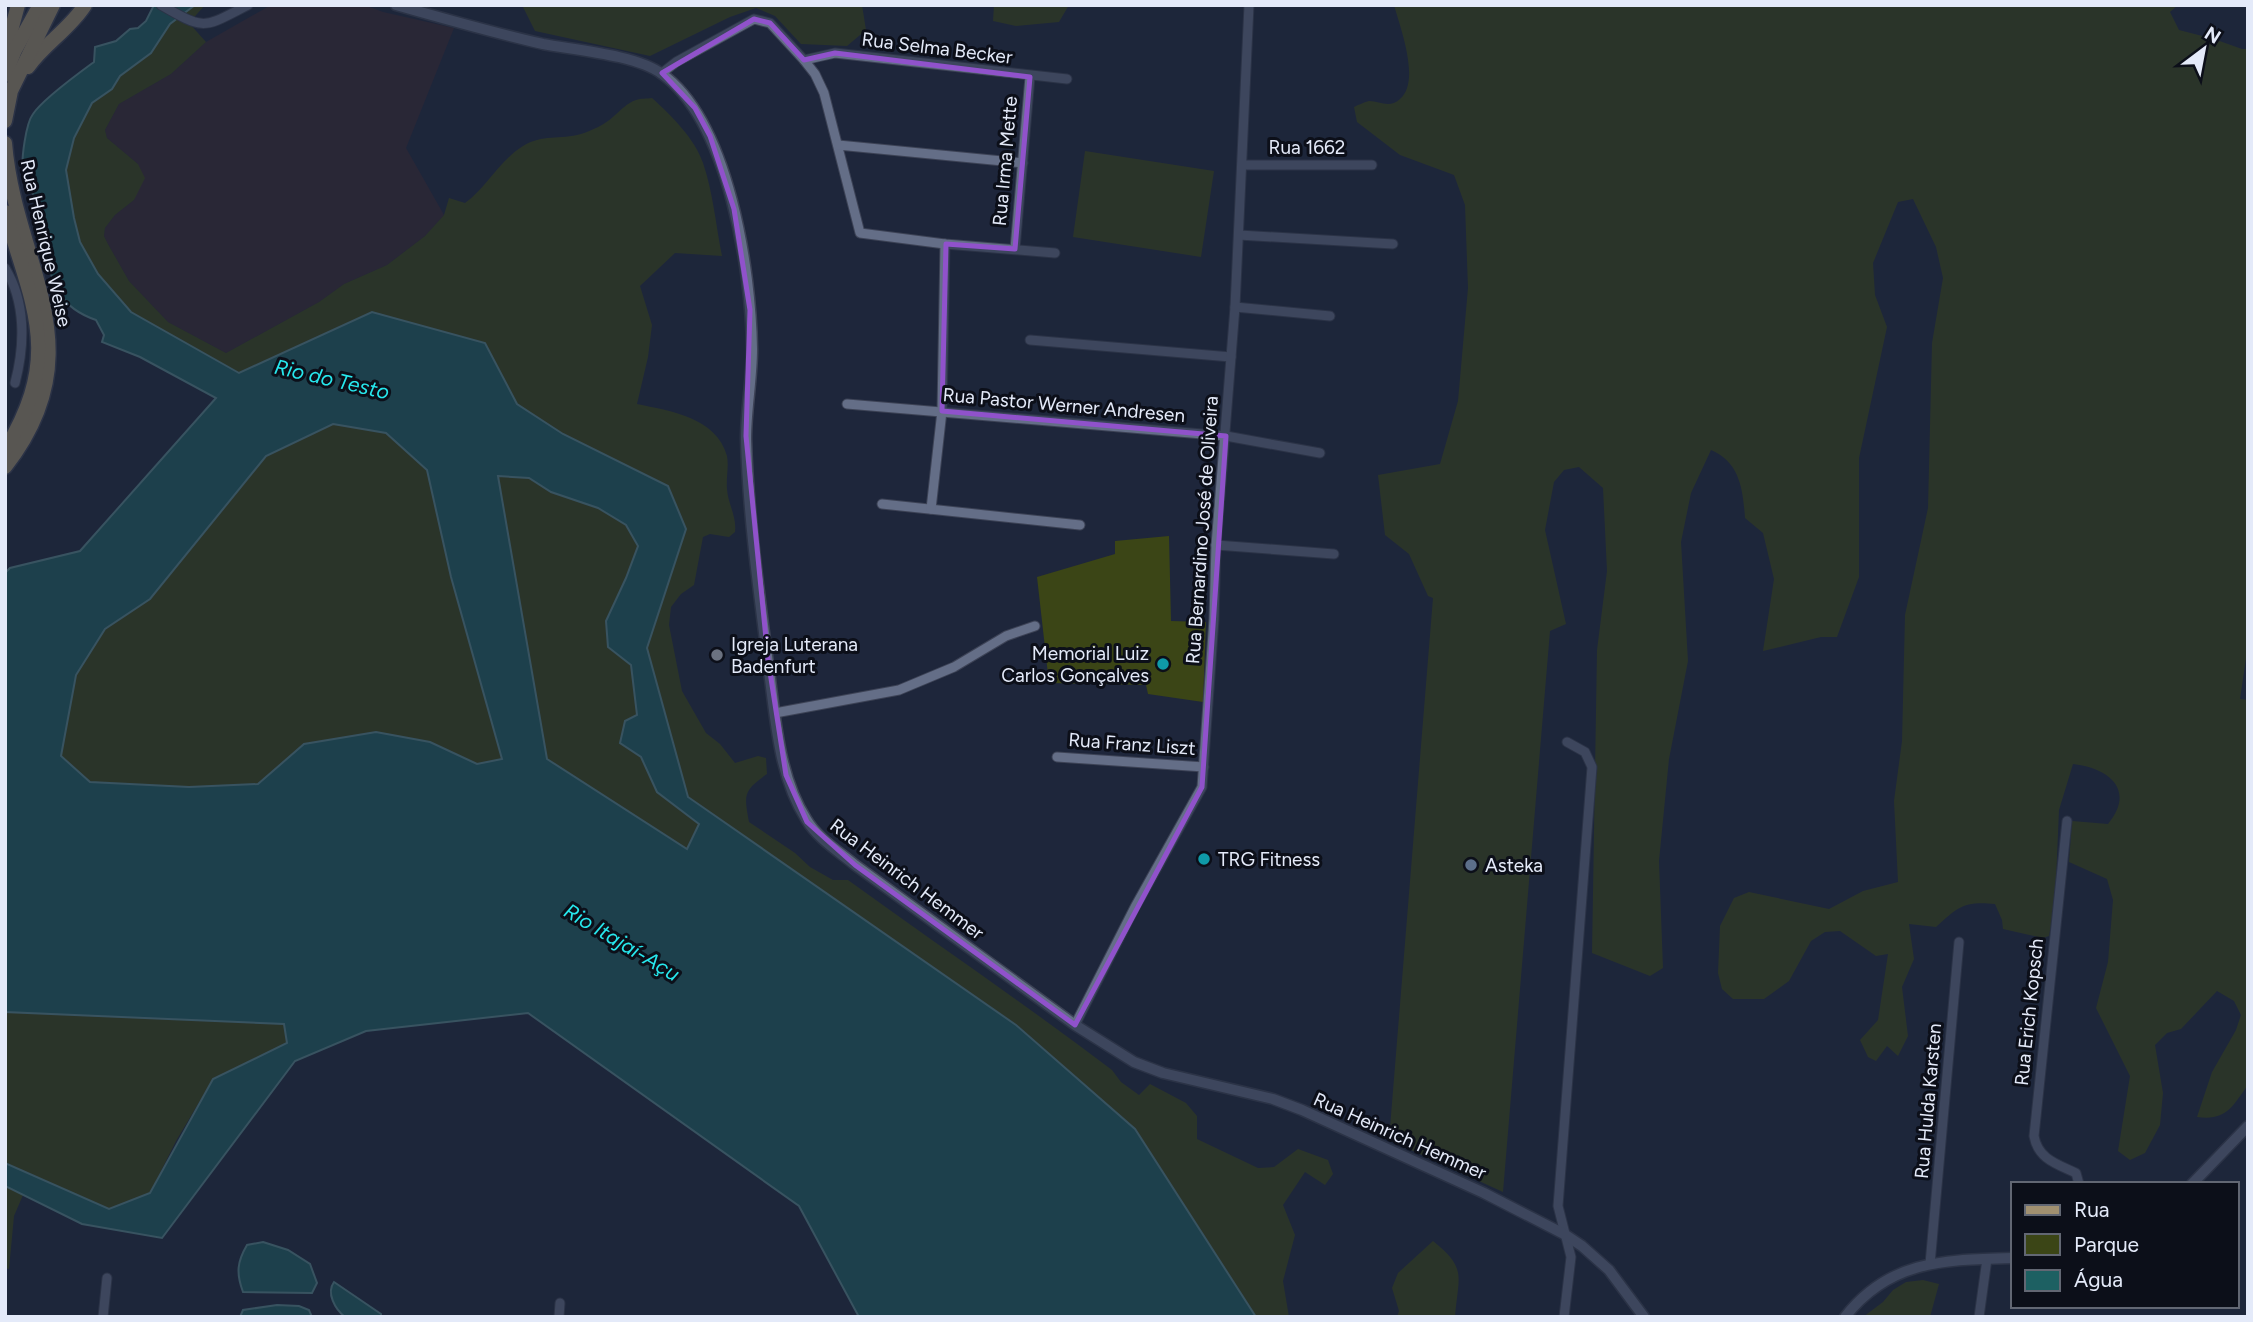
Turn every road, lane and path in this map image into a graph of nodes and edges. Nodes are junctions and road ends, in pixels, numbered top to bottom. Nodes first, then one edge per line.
1 (18, 5) edge
2 (40, 5) edge
3 (53, 5) edge
4 (85, 5) edge
5 (161, 5) edge
6 (248, 5) edge
7 (396, 5) edge
8 (1249, 5) edge
9 (5, 53) edge
10 (804, 60) junction
11 (662, 73) junction
12 (5, 75) edge
13 (1030, 77) junction
14 (1067, 79) dead end
15 (11, 91) junction
16 (5, 121) edge
17 (5, 143) edge
18 (838, 145) junction
19 (1023, 163) junction
20 (1243, 165) junction
21 (1372, 165) dead end
22 (5, 212) edge
23 (1239, 235) junction
24 (945, 244) junction
25 (1393, 244) dead end
26 (1015, 249) junction
27 (1055, 253) dead end
28 (5, 268) edge
29 (1235, 307) junction
30 (1329, 316) dead end
31 (1030, 340) dead end
32 (1231, 357) junction
33 (15, 383) dead end
34 (847, 404) dead end
35 (942, 411) junction
36 (1226, 436) junction
37 (5, 450) edge
38 (1320, 453) dead end
39 (5, 467) edge
40 (882, 504) dead end
41 (931, 509) junction
42 (1080, 525) dead end
43 (1216, 545) junction
44 (1334, 554) dead end
45 (1035, 626) dead end
46 (775, 713) junction
47 (1567, 742) dead end
48 (1057, 757) dead end
49 (1204, 767) junction
50 (2067, 821) dead end
51 (1959, 942) dead end
52 (1075, 1025) junction
53 (2248, 1126) edge
54 (2078, 1182) edge
55 (2194, 1182) edge
56 (1564, 1234) junction
57 (2011, 1258) edge
58 (1987, 1259) junction
59 (1930, 1264) junction
60 (107, 1278) dead end
61 (560, 1303) dead end
62 (103, 1317) edge
63 (559, 1317) edge
64 (1564, 1317) edge
65 (1644, 1317) edge
66 (1845, 1317) edge
67 (1979, 1317) edge

1 - 9 main road
2 - 12 main road
3 - 15 main road
4 - 15 main road
5 - 6 street
7 - 11 street, Rua Heinrich Hemmer
8 - 20 street, Rua Bernardino José de Oliveira
10 - 11 street
10 - 13 street, Rua Selma Becker
10 - 18 street
11 - 46 street, Rua Heinrich Hemmer
13 - 14 street, Rua Selma Becker
13 - 19 street, Rua Irma Mette
15 - 16 main road
17 - 39 main road, Rua Henrique Weise
18 - 19 street
18 - 24 street
19 - 26 street, Rua Irma Mette
20 - 21 street, Rua 1662
20 - 23 street, Rua Bernardino José de Oliveira
22 - 37 main road, Rua Henrique Weise
23 - 25 street
23 - 29 street, Rua Bernardino José de Oliveira
24 - 26 street
24 - 35 street
26 - 27 street
28 - 33 street
29 - 30 street
29 - 32 street, Rua Bernardino José de Oliveira
31 - 32 street
32 - 36 street, Rua Bernardino José de Oliveira
34 - 35 street, Rua Pastor Werner Andresen
35 - 36 street, Rua Pastor Werner Andresen
35 - 41 street
36 - 38 street, Rua Pastor Werner Andresen
36 - 43 street, Rua Bernardino José de Oliveira
40 - 41 street
41 - 42 street
43 - 44 street
43 - 49 street, Rua Bernardino José de Oliveira
45 - 46 street
46 - 52 street, Rua Heinrich Hemmer
47 - 56 street
48 - 49 street, Rua Franz Liszt
49 - 52 street, Rua Bernardino José de Oliveira
50 - 54 street, Rua Erich Kopsch
51 - 59 street, Rua Hulda Karsten
52 - 56 street, Rua Heinrich Hemmer
53 - 55 street
56 - 64 street
56 - 65 street, Rua Heinrich Hemmer
57 - 58 street
58 - 59 street
58 - 67 street
59 - 66 street
60 - 62 street
61 - 63 street

